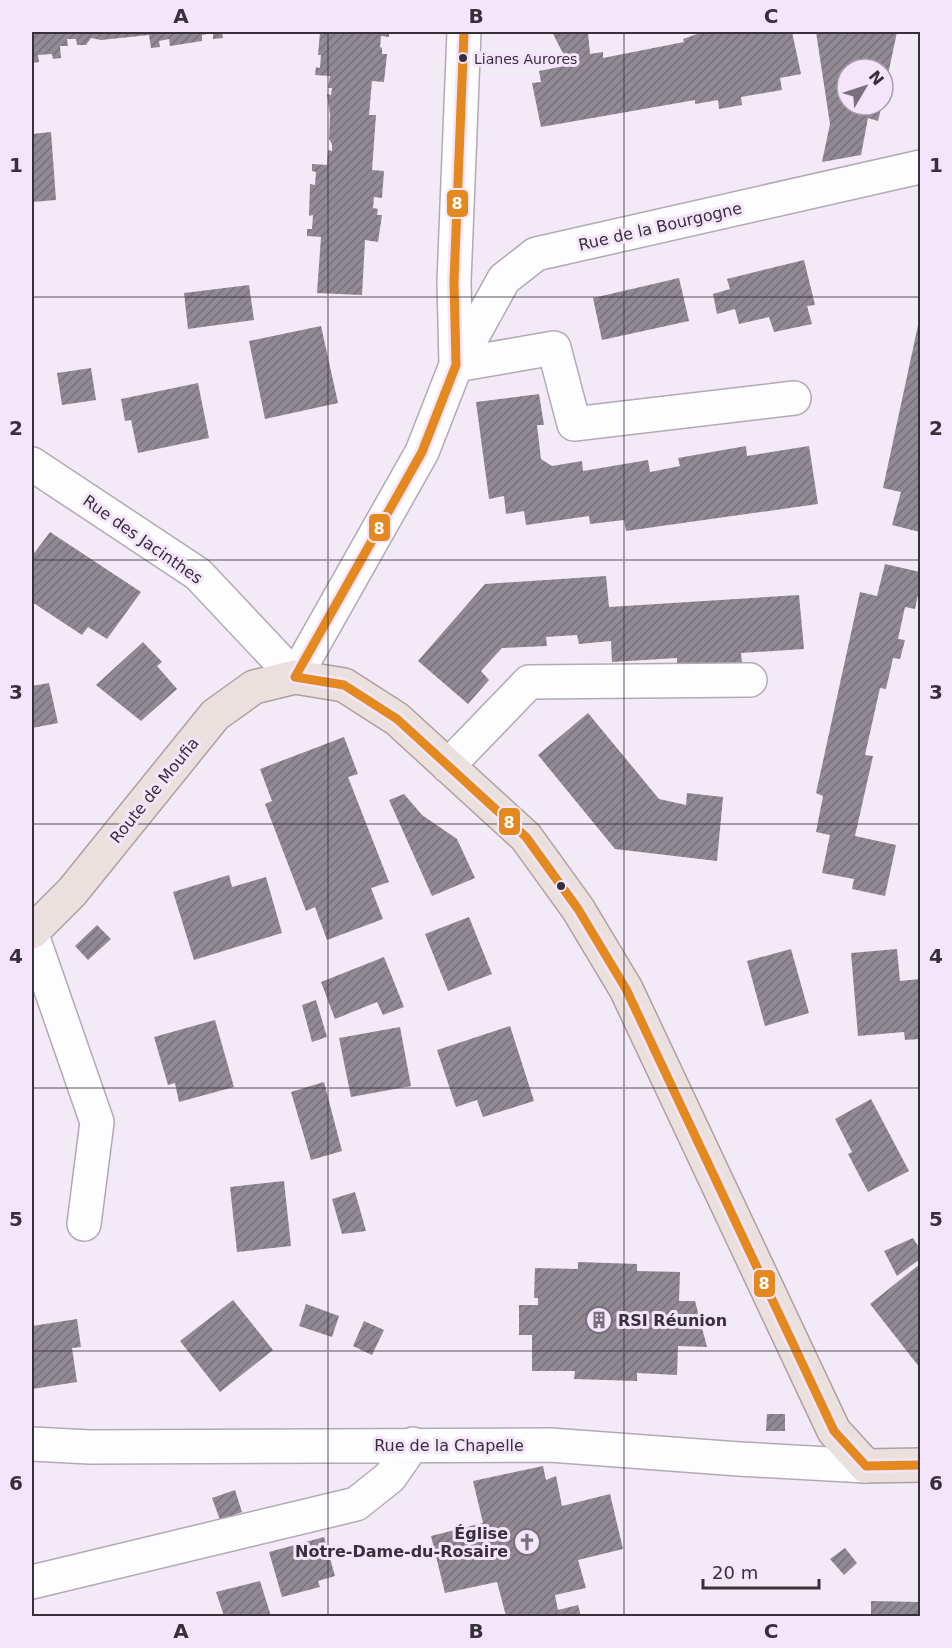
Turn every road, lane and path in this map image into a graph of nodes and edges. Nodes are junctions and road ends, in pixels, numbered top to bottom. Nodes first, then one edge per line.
1 (464, 32) edge
2 (921, 167) edge
3 (456, 365) junction
4 (794, 398) dead end
5 (32, 464) edge
6 (295, 677) junction
7 (750, 680) dead end
8 (448, 766) junction
9 (32, 933) edge
10 (84, 1224) dead end
11 (32, 1444) edge
12 (413, 1444) junction
13 (921, 1465) edge
14 (866, 1466) junction
15 (32, 1582) edge

1 - 3 street
2 - 3 street, Rue de la Bourgogne
3 - 4 street
3 - 6 street
5 - 6 street, Rue des Jacinthes
6 - 8 main road
6 - 9 main road, Route de Moufia
7 - 8 street
8 - 14 main road
9 - 10 street
11 - 12 street, Rue de la Chapelle
12 - 14 street, Rue de la Chapelle
12 - 15 street
13 - 14 main road

